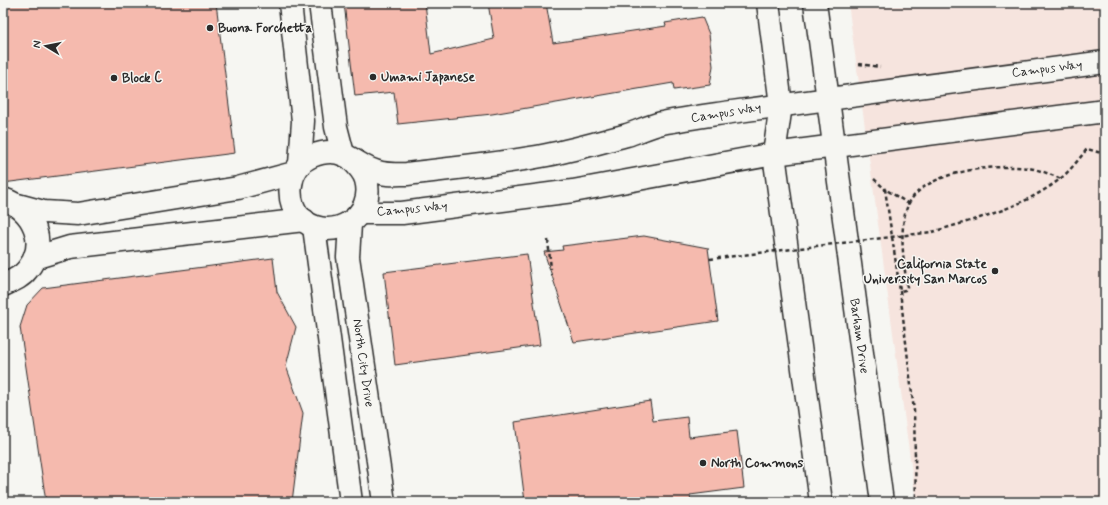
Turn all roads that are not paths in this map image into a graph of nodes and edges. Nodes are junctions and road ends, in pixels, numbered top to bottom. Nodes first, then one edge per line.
1 (290, 3) edge
2 (320, 3) edge
3 (768, 3) edge
4 (815, 3) edge
5 (1105, 62) edge
6 (828, 98) junction
7 (781, 105) junction
8 (1105, 111) edge
9 (834, 146) junction
10 (774, 154) junction
11 (348, 157) junction
12 (297, 169) junction
13 (10, 202) edge
14 (355, 218) junction
15 (309, 224) junction
16 (34, 258) junction
17 (3, 284) edge
18 (351, 502) edge
19 (384, 502) edge
20 (820, 502) edge
21 (882, 502) edge

1 - 12 street
2 - 11 street
3 - 7 street
4 - 6 street
5 - 6 street, Campus Way
6 - 7 street, Campus Way
6 - 9 street, Barham Drive
7 - 10 street
7 - 11 street, Campus Way
8 - 9 street, Campus Way
9 - 10 street, Campus Way
9 - 21 street, Barham Drive
10 - 14 street, Campus Way
10 - 20 street
11 - 12 street, Campus Way
11 - 14 street, Campus Way
12 - 13 street, Campus Way
12 - 15 street
13 - 16 street, Campus Way
14 - 15 street, Campus Way
14 - 19 street, North City Drive
15 - 16 street, Campus Way
15 - 18 street
16 - 17 street, Campus Way

